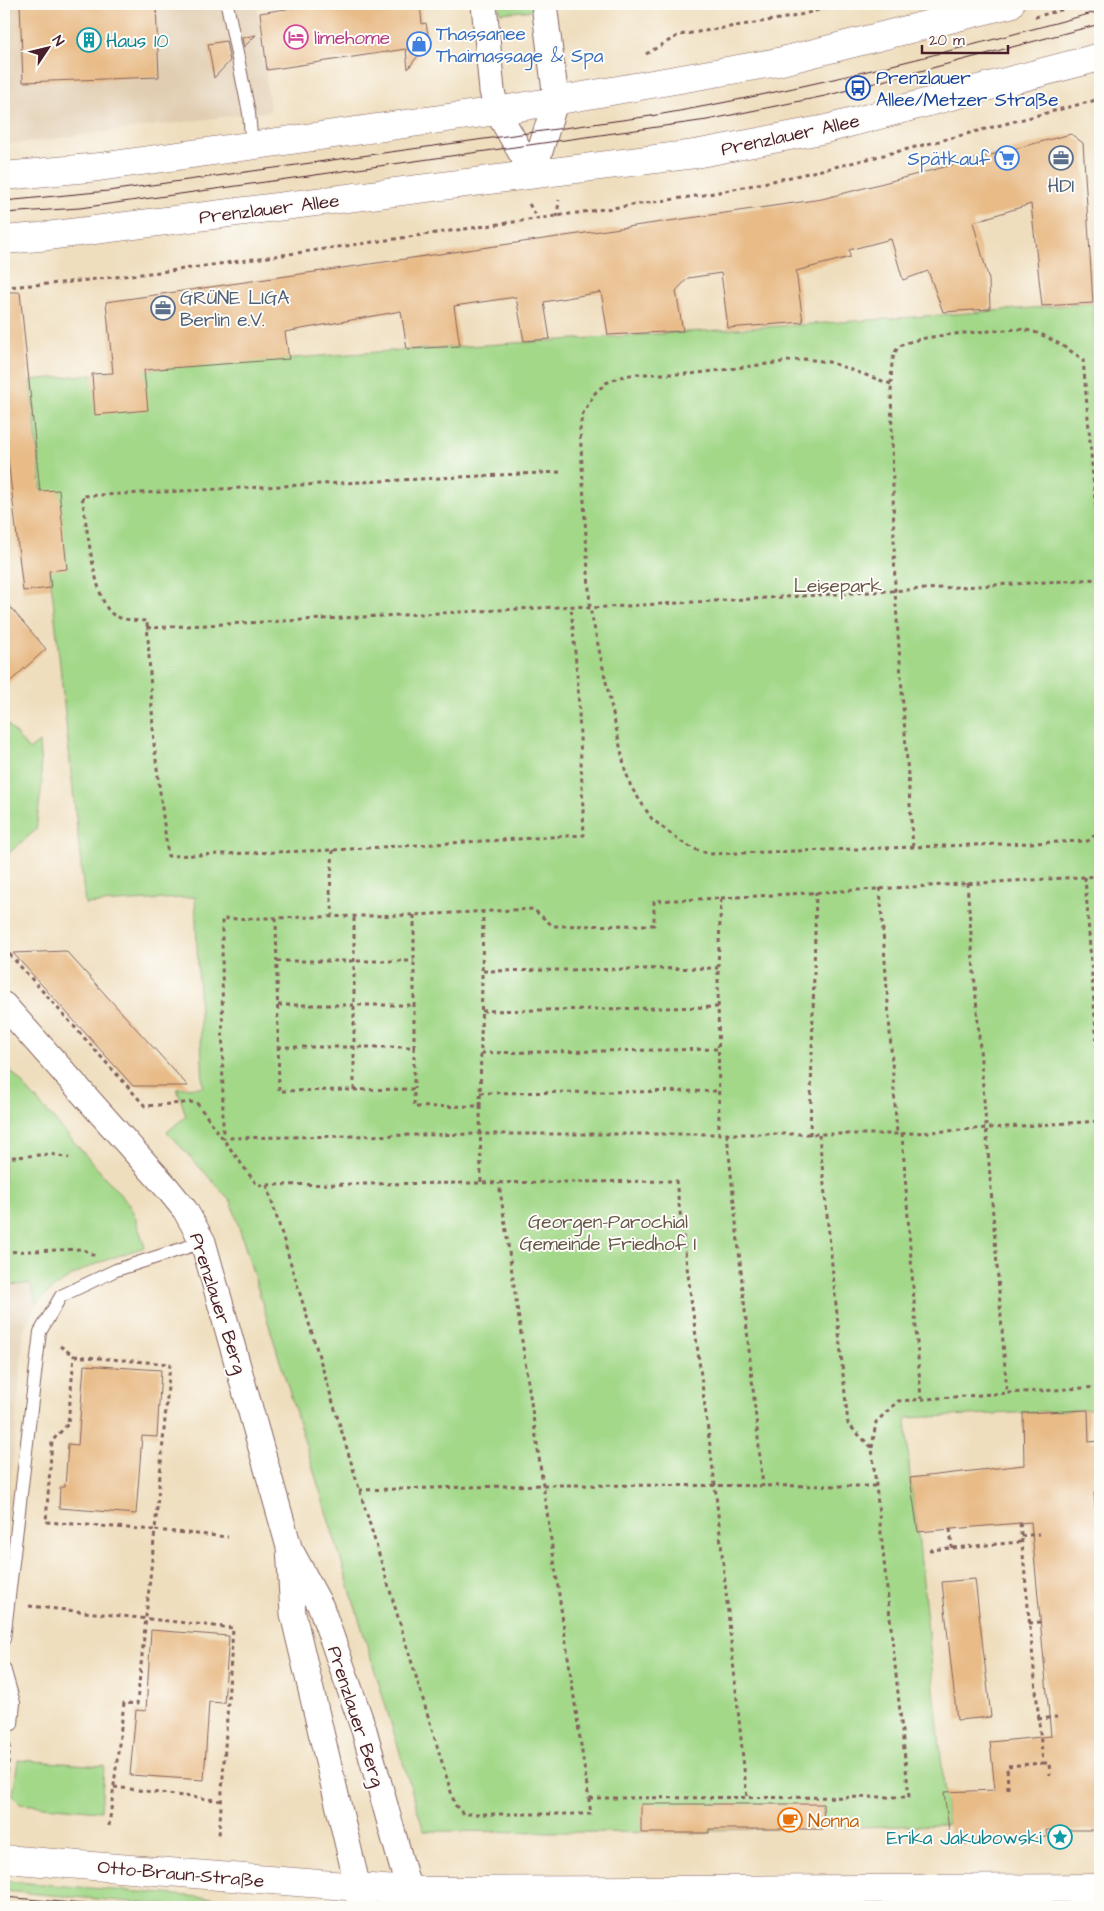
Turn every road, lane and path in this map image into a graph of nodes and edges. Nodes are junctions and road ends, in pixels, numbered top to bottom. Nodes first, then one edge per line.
1 (227, 4) edge
2 (484, 4) edge
3 (544, 4) edge
4 (842, 4) edge
5 (1010, 4) edge
6 (1079, 4) edge
7 (1080, 9) dead end
8 (1100, 57) edge
9 (639, 59) dead end
10 (556, 99) junction
11 (1100, 99) edge
12 (497, 110) junction
13 (252, 146) junction
14 (534, 174) junction
15 (4, 176) edge
16 (528, 203) dead end
17 (539, 220) junction
18 (4, 240) edge
19 (4, 287) edge
20 (892, 384) junction
21 (560, 472) dead end
22 (1100, 559) edge
23 (1100, 579) edge
24 (895, 591) junction
25 (571, 606) junction
26 (590, 608) junction
27 (147, 628) junction
28 (1100, 653) edge
29 (1100, 661) edge
30 (1100, 830) edge
31 (913, 846) junction
32 (332, 850) junction
33 (1100, 876) edge
34 (1086, 877) junction
35 (967, 883) junction
36 (880, 888) junction
37 (816, 892) junction
38 (721, 898) junction
39 (483, 912) junction
40 (354, 915) junction
41 (414, 915) junction
42 (333, 916) junction
43 (276, 918) junction
44 (4, 948) edge
45 (277, 961) junction
46 (354, 961) junction
47 (414, 961) junction
48 (718, 968) junction
49 (482, 971) junction
50 (4, 1005) edge
51 (278, 1005) junction
52 (354, 1005) junction
53 (414, 1005) junction
54 (718, 1007) junction
55 (482, 1011) junction
56 (278, 1047) junction
57 (354, 1047) junction
58 (414, 1047) junction
59 (720, 1049) junction
60 (481, 1053) junction
61 (414, 1088) junction
62 (1100, 1088) edge
63 (354, 1090) junction
64 (720, 1091) junction
65 (480, 1093) junction
66 (480, 1106) junction
67 (1100, 1121) edge
68 (986, 1128) junction
69 (480, 1134) junction
70 (727, 1134) junction
71 (899, 1134) junction
72 (719, 1135) junction
73 (810, 1135) junction
74 (819, 1135) junction
75 (223, 1138) junction
76 (4, 1158) edge
77 (68, 1158) dead end
78 (499, 1183) junction
79 (481, 1184) junction
80 (267, 1185) junction
81 (203, 1242) junction
82 (83, 1249) dead end
83 (4, 1252) edge
84 (1100, 1387) edge
85 (1007, 1393) junction
86 (920, 1399) junction
87 (872, 1448) junction
88 (543, 1485) junction
89 (715, 1485) junction
90 (875, 1486) junction
91 (763, 1487) junction
92 (359, 1490) junction
93 (1020, 1523) dead end
94 (155, 1530) junction
95 (950, 1530) dead end
96 (1039, 1534) dead end
97 (1021, 1536) junction
98 (228, 1537) dead end
99 (1022, 1542) junction
100 (289, 1547) junction
101 (952, 1548) junction
102 (929, 1550) dead end
103 (9, 1604) junction
104 (146, 1618) junction
105 (1040, 1622) dead end
106 (1029, 1623) junction
107 (4, 1639) edge
108 (4, 1668) edge
109 (1057, 1717) dead end
110 (1038, 1719) junction
111 (12, 1724) joint
112 (1043, 1763) junction
113 (1050, 1775) dead end
114 (114, 1787) junction
115 (1008, 1789) dead end
116 (589, 1798) junction
117 (747, 1798) junction
118 (222, 1801) junction
119 (4, 1804) edge
120 (109, 1826) dead end
121 (219, 1836) dead end
122 (4, 1859) edge
123 (1100, 1888) edge
124 (360, 1898) edge
125 (412, 1899) edge

1 - 13 lane
2 - 12 street
3 - 10 street
4 - 9 path
5 - 10 main road
6 - 7 path
8 - 14 main road, Prenzlauer Allee
10 - 12 main road
10 - 14 street
11 - 17 path
12 - 13 main road
12 - 14 street
13 - 15 main road
14 - 18 main road, Prenzlauer Allee
16 - 17 path
17 - 19 path
20 - 22 path
20 - 24 path
20 - 26 path
21 - 27 path
23 - 24 path
24 - 26 path
24 - 31 path
25 - 26 path
25 - 27 path
25 - 32 path
26 - 31 path
27 - 32 path
28 - 29 path
30 - 31 path
32 - 42 path
33 - 34 path
34 - 35 path
34 - 62 path
35 - 36 path
35 - 68 path
36 - 37 path
36 - 71 path
37 - 38 path
37 - 73 path
38 - 39 path
38 - 48 path
39 - 41 path
39 - 49 path
40 - 41 path
40 - 42 path
40 - 46 path
41 - 47 path
42 - 43 path
43 - 45 path
43 - 75 path
44 - 75 path
45 - 46 path
45 - 51 path
46 - 47 path
46 - 52 path
47 - 53 path
48 - 49 path
48 - 54 path
49 - 55 path
50 - 81 street, Prenzlauer Berg
51 - 52 path
51 - 56 path
52 - 53 path
52 - 57 path
53 - 58 path
54 - 55 path
54 - 59 path
55 - 60 path
56 - 57 path
56 - 63 path
57 - 58 path
57 - 63 path
58 - 61 path
59 - 60 path
59 - 64 path
60 - 65 path
61 - 63 path
61 - 66 path
64 - 65 path
64 - 72 path
65 - 66 path
66 - 69 path
67 - 68 path
68 - 71 path
68 - 85 path
69 - 72 path
69 - 75 path
69 - 79 path
70 - 72 path
70 - 73 path
70 - 91 path
71 - 74 path
71 - 86 path
73 - 74 path
74 - 87 path
75 - 80 path
76 - 77 path
78 - 79 path
78 - 88 path
78 - 89 path
79 - 80 path
80 - 92 path
81 - 100 street, Prenzlauer Berg
81 - 103 lane
82 - 83 path
84 - 85 path
85 - 86 path
86 - 87 path
87 - 90 path
88 - 89 path
88 - 92 path
88 - 116 path
89 - 91 path
89 - 117 path
90 - 91 path
90 - 117 path
92 - 116 path
93 - 97 path
94 - 94 path
94 - 98 path
94 - 104 path
95 - 101 path
96 - 97 path
97 - 99 path
99 - 101 path
99 - 106 path
100 - 124 street, Prenzlauer Berg
100 - 125 street, Prenzlauer Berg
101 - 102 path
103 - 104 path
103 - 107 lane
104 - 114 path
104 - 118 path
105 - 106 path
106 - 110 path
108 - 111 lane
109 - 110 path
110 - 112 path
111 - 119 path
112 - 113 path
112 - 115 path
114 - 118 path
114 - 120 path
116 - 117 path
118 - 121 path
122 - 124 main road, Otto-Braun-Straße
123 - 125 main road, Otto-Braun-Straße
124 - 125 main road, Otto-Braun-Straße

